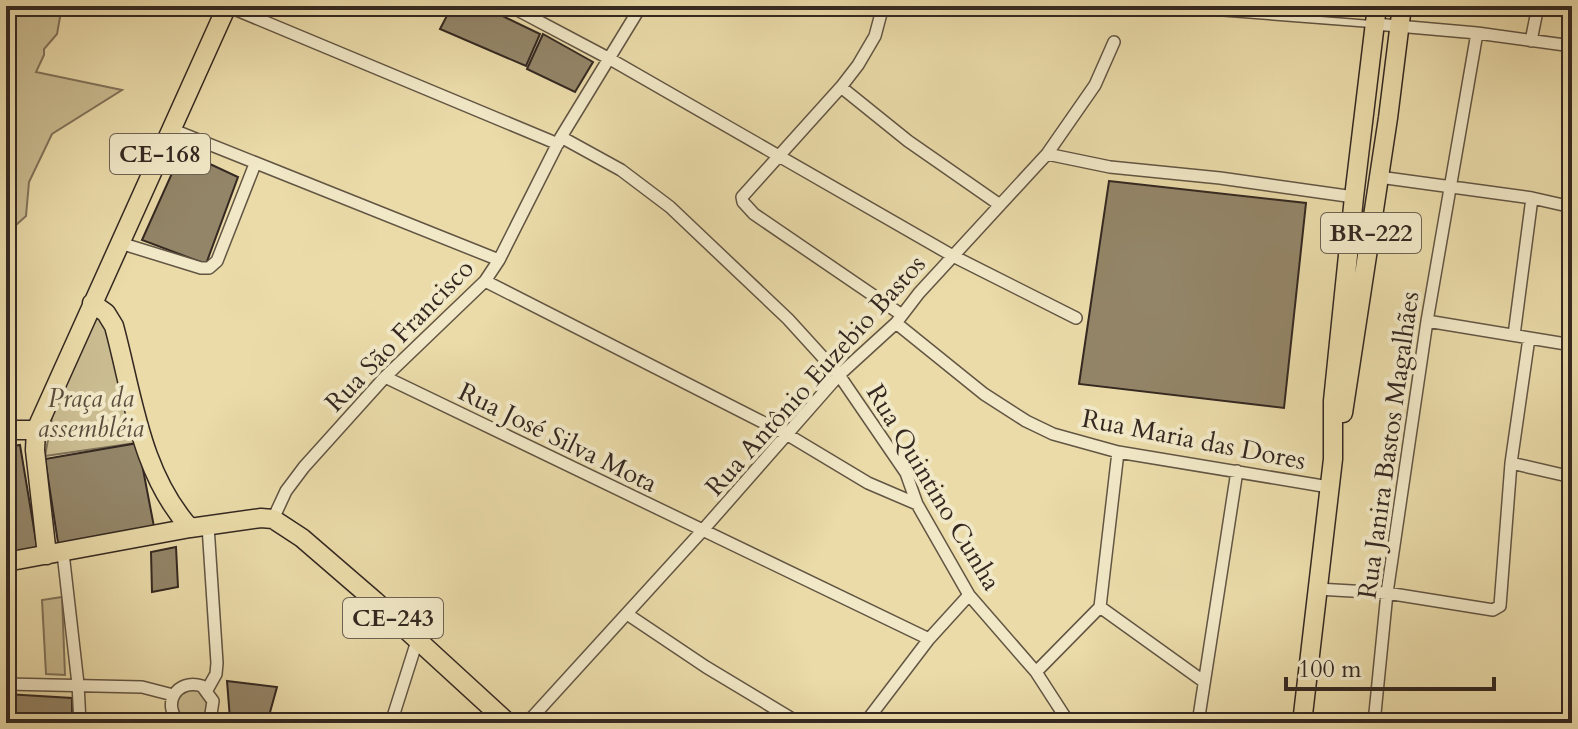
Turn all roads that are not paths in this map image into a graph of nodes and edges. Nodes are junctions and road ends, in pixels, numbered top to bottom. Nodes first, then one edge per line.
1 (227, 6) edge
2 (510, 6) edge
3 (641, 6) edge
4 (883, 6) edge
5 (1205, 6) edge
6 (1402, 6) edge
7 (1538, 6) edge
8 (1376, 15) edge
9 (1400, 27) junction
10 (1477, 33) junction
11 (1531, 41) junction
12 (1114, 42) dead end
13 (1572, 46) edge
14 (610, 59) junction
15 (841, 87) junction
16 (171, 129) junction
17 (560, 141) junction
18 (778, 154) junction
19 (1047, 154) junction
20 (255, 164) junction
21 (1379, 177) junction
22 (1452, 188) junction
23 (1354, 197) junction
24 (1532, 198) junction
25 (1000, 205) junction
26 (1572, 207) edge
27 (120, 243) junction
28 (953, 256) junction
29 (499, 260) junction
30 (485, 281) junction
31 (92, 303) junction
32 (1076, 318) dead end
33 (899, 319) junction
34 (1427, 321) junction
35 (1514, 335) junction
36 (1529, 338) junction
37 (1572, 345) edge
38 (839, 375) junction
39 (385, 377) junction
40 (6, 430) edge
41 (36, 430) junction
42 (788, 435) junction
43 (1118, 452) junction
44 (1333, 459) junction
45 (1511, 463) junction
46 (1237, 471) junction
47 (1572, 477) edge
48 (1329, 487) junction
49 (917, 504) junction
50 (273, 519) junction
51 (199, 527) junction
52 (702, 531) junction
53 (55, 554) junction
54 (6, 562) edge
55 (1317, 589) junction
56 (1387, 593) junction
57 (969, 595) junction
58 (1100, 607) junction
59 (627, 614) junction
60 (929, 639) junction
61 (417, 641) junction
62 (1036, 672) junction
63 (1203, 681) junction
64 (6, 684) edge
65 (78, 684) junction
66 (207, 690) junction
67 (173, 695) junction
68 (211, 720) edge
69 (80, 723) edge
70 (180, 723) edge
71 (391, 723) edge
72 (508, 723) edge
73 (527, 723) edge
74 (799, 723) edge
75 (865, 723) edge
76 (1069, 723) edge
77 (1198, 723) edge
78 (1302, 723) edge
79 (1374, 723) edge

1 - 16 main road, CE-168
1 - 17 street, Rua Quintino Cunha
2 - 14 street
3 - 14 street, Rua São Francisco
4 - 15 street
5 - 8 lane
6 - 9 main road, BR-222
7 - 11 street
8 - 9 street
8 - 23 main road, BR-222
9 - 10 street
9 - 21 main road, BR-222
10 - 11 street
10 - 22 street, Rua Janira Bastos Magalhães
11 - 13 street
12 - 19 street, Rua Antônio Euzebio Bastos
14 - 17 street, Rua São Francisco
14 - 18 street
15 - 18 street
15 - 25 street
16 - 20 street
16 - 27 main road, CE-168
17 - 29 street, Rua São Francisco
17 - 38 street, Rua Quintino Cunha
18 - 28 street
18 - 33 street, Rua Maria das Dores
19 - 23 street
19 - 25 street, Rua Antônio Euzebio Bastos
20 - 27 street
20 - 29 street
21 - 22 street
21 - 44 main road, BR-222
22 - 24 street
22 - 34 street, Rua Janira Bastos Magalhães
23 - 44 main road, BR-222
24 - 26 street
24 - 35 street
25 - 28 street, Rua Antônio Euzebio Bastos
27 - 31 main road, CE-168
28 - 32 street
28 - 33 street, Rua Antônio Euzebio Bastos
29 - 30 street, Rua São Francisco
30 - 39 street, Rua São Francisco
30 - 42 street
31 - 41 main road
31 - 51 main road
33 - 38 street, Rua Antônio Euzebio Bastos
33 - 43 street, Rua Maria das Dores
34 - 35 street
34 - 56 street, Rua Janira Bastos Magalhães
35 - 36 street
36 - 37 street
36 - 45 street
38 - 42 street, Rua Antônio Euzebio Bastos
38 - 49 street, Rua Quintino Cunha
39 - 50 street, Rua São Francisco
39 - 52 street, Rua José Silva Mota
40 - 41 main road
41 - 53 main road
42 - 49 street
42 - 52 street, Rua Antônio Euzebio Bastos
43 - 46 street, Rua Maria das Dores
43 - 58 street
44 - 48 main road, BR-222
45 - 47 street
45 - 56 street
46 - 48 street, Rua Maria das Dores
46 - 63 street
48 - 55 main road, BR-222
49 - 57 street, Rua Quintino Cunha
50 - 51 main road
50 - 61 main road, CE-243
51 - 53 main road
51 - 66 street
52 - 59 street, Rua Antônio Euzebio Bastos
52 - 60 street, Rua José Silva Mota
53 - 54 main road
53 - 65 street
55 - 56 street
55 - 78 main road, BR-222
56 - 79 street, Rua Janira Bastos Magalhães
57 - 60 street
57 - 62 street, Rua Quintino Cunha
58 - 62 street
58 - 63 street
59 - 73 street, Rua Antônio Euzebio Bastos
59 - 74 street
60 - 75 street
61 - 71 street
61 - 72 main road, CE-243
62 - 76 street, Rua Quintino Cunha
63 - 77 street
64 - 65 street
65 - 67 street
65 - 69 street
66 - 67 street
66 - 68 street
67 - 70 street

